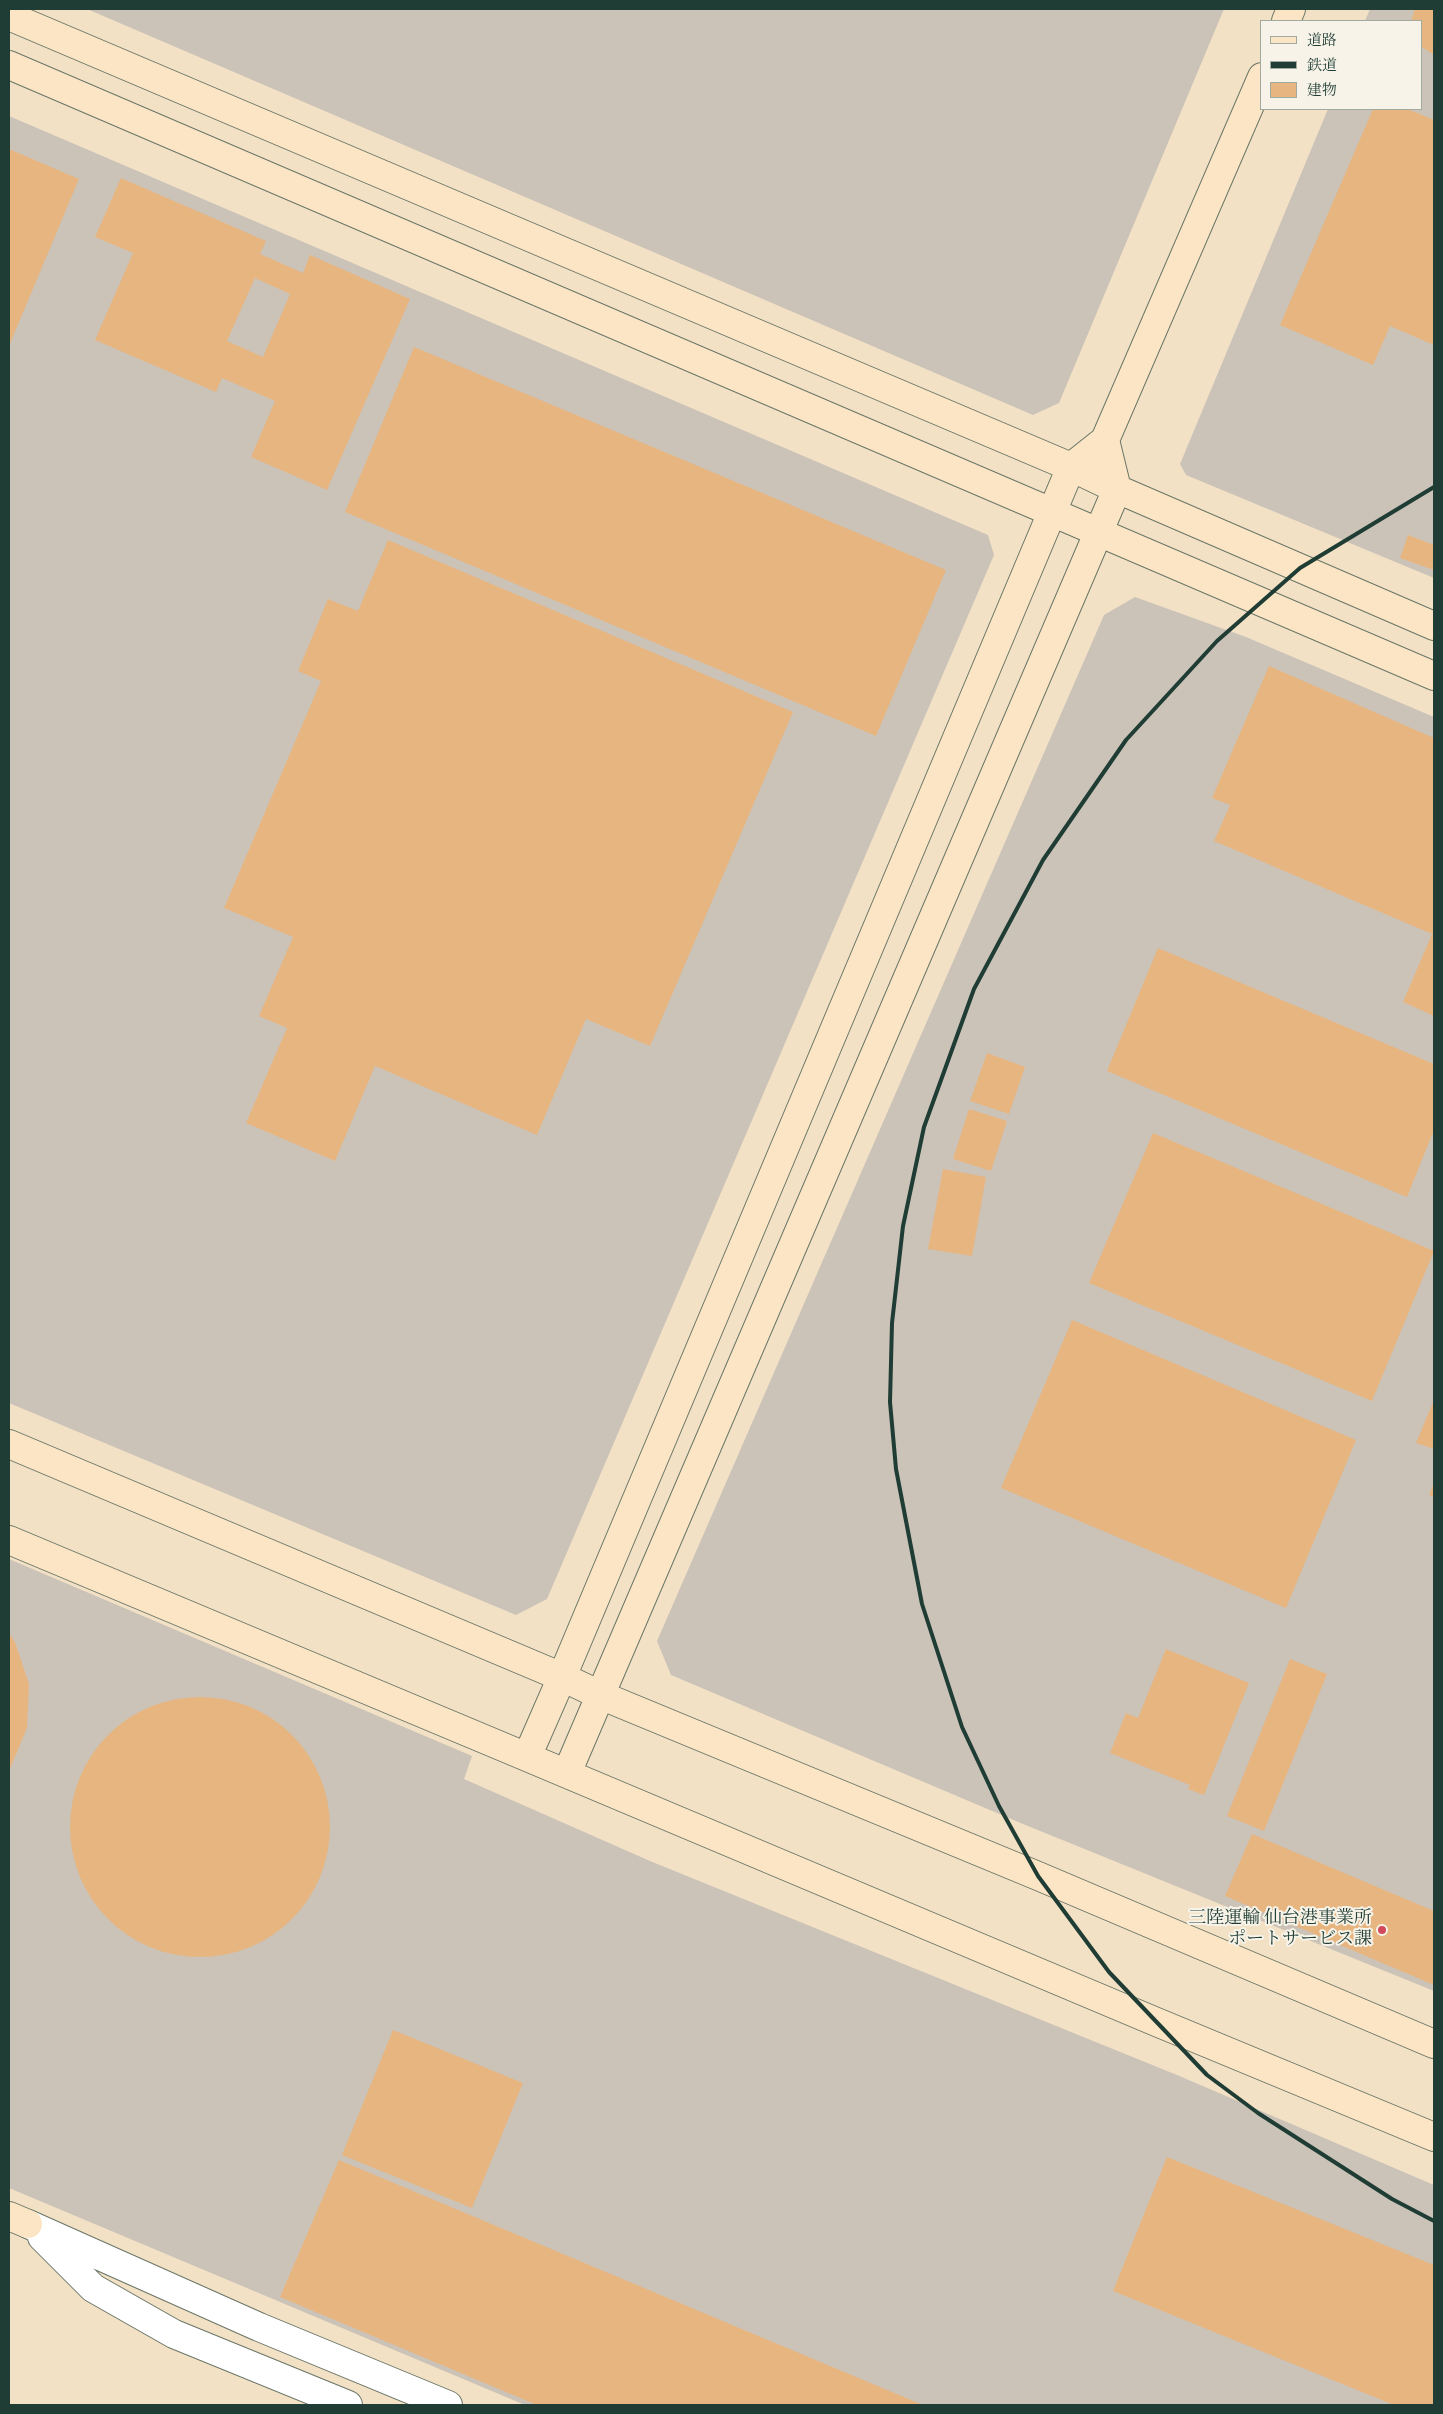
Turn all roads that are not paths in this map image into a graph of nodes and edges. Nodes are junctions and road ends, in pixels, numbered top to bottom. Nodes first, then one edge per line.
1 (9, 16) edge
2 (9, 65) edge
3 (1260, 82) edge
4 (1106, 440) junction
5 (1071, 467) junction
6 (1117, 489) junction
7 (1051, 513) junction
8 (1099, 534) junction
9 (1434, 626) edge
10 (1434, 676) edge
11 (9, 1444) edge
12 (9, 1540) edge
13 (562, 1677) junction
14 (600, 1695) junction
15 (527, 1757) junction
16 (567, 1773) junction
17 (1434, 2044) edge
18 (1434, 2137) edge
19 (19, 2220) edge
20 (348, 2405) edge
21 (448, 2405) edge

1 - 5 street
2 - 7 street
3 - 4 street
4 - 5 street
4 - 6 street
5 - 6 street
5 - 7 street
6 - 8 street
6 - 9 street
7 - 8 street
7 - 13 street
8 - 10 street
8 - 14 street
11 - 13 street
12 - 15 street
13 - 14 street
13 - 15 street
14 - 16 street
14 - 17 street
15 - 16 street
16 - 18 street
19 - 20 street
19 - 21 street

